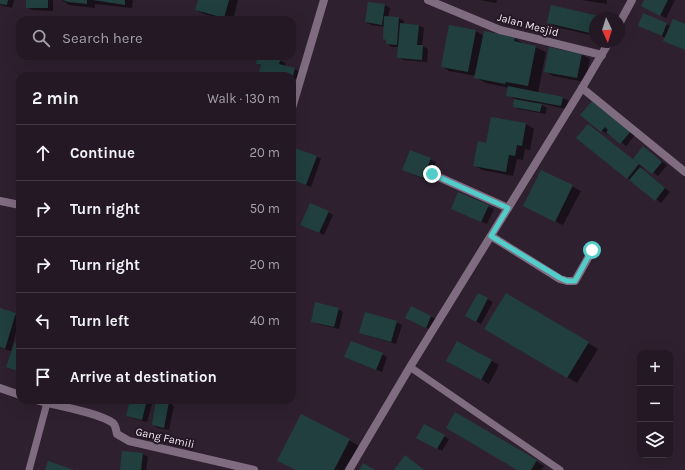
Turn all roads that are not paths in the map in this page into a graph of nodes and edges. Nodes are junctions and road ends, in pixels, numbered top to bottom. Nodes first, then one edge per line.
1 (324, 0) edge
2 (428, 0) edge
3 (632, 0) edge
4 (625, 13) edge
5 (606, 48) edge
6 (602, 55) junction
7 (582, 88) junction
8 (296, 94) edge
9 (685, 172) edge
10 (432, 174) dead end
11 (0, 201) edge
12 (16, 204) edge
13 (508, 208) junction
14 (491, 236) junction
15 (592, 250) dead end
16 (410, 367) junction
17 (0, 388) edge
18 (16, 394) edge
19 (47, 404) edge
20 (51, 404) edge
21 (29, 470) edge
22 (254, 470) edge
23 (349, 470) edge
24 (560, 470) edge

1 - 8 street
2 - 6 street, Jalan Mesjid
3 - 4 street
5 - 6 street
6 - 7 street
7 - 9 street
7 - 13 street
10 - 13 street
11 - 12 street
13 - 14 street
14 - 15 street
14 - 16 street
16 - 23 street
16 - 24 lane
17 - 18 street
19 - 21 lane
20 - 22 street, Gang Famili

